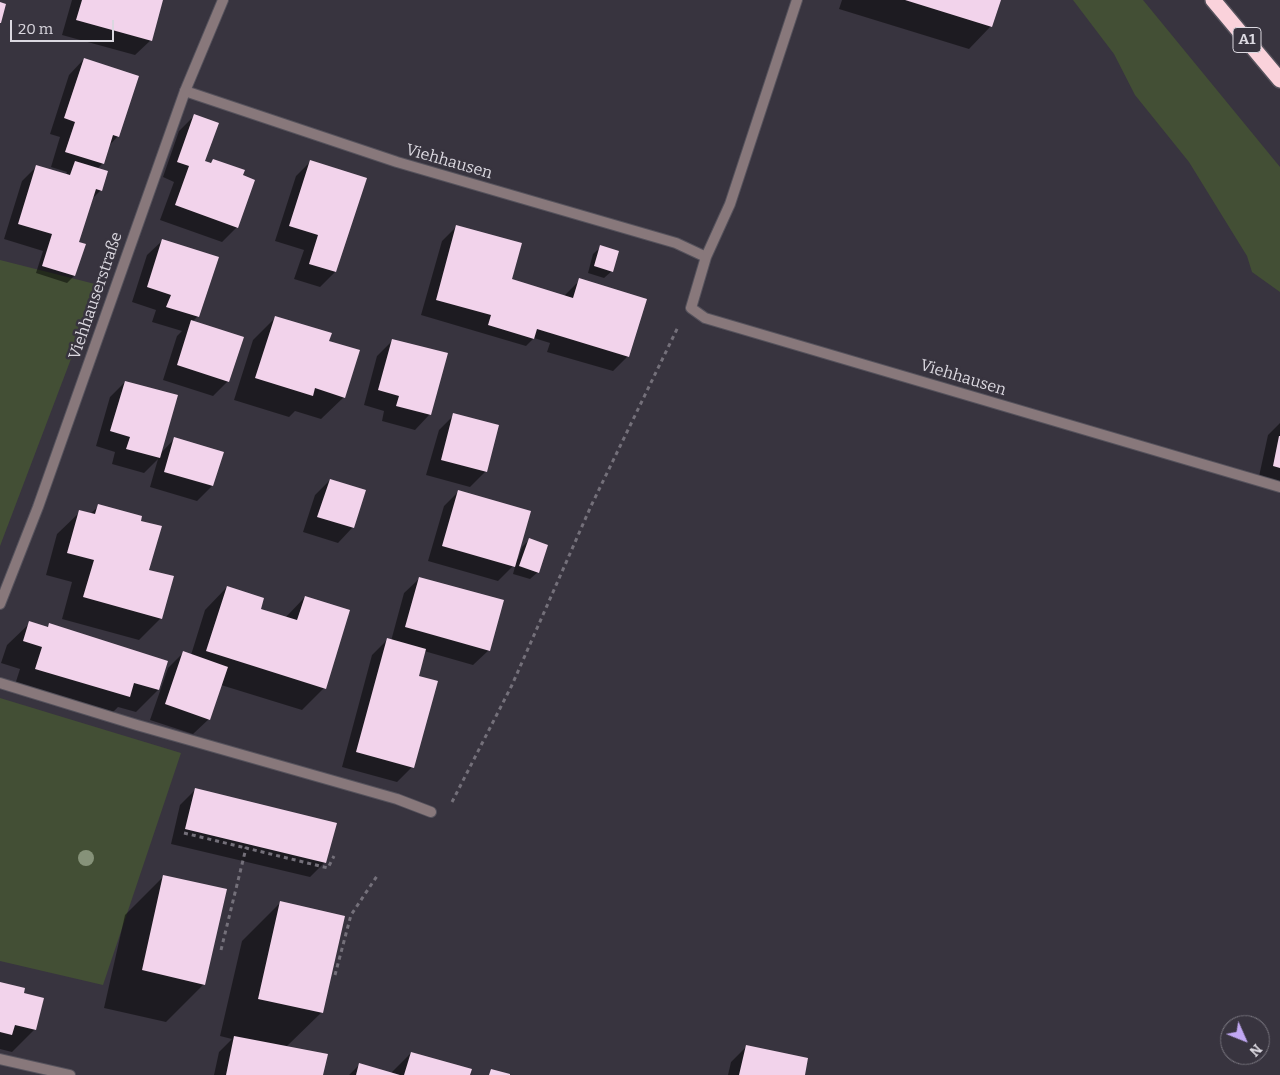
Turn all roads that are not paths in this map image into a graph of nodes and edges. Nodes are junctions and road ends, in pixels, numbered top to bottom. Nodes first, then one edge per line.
1 (223, 0) edge
2 (798, 0) edge
3 (1213, 0) edge
4 (1280, 80) edge
5 (185, 91) junction
6 (706, 257) junction
7 (1280, 487) edge
8 (0, 604) edge
9 (0, 683) edge
10 (431, 812) road end
11 (0, 1059) edge
12 (70, 1075) edge

1 - 5 street, Viehhauserstraße
2 - 6 street
3 - 4 highway, A1
5 - 6 street, Viehhausen
5 - 8 street, Viehhauserstraße
6 - 7 street, Viehhausen
9 - 10 street
11 - 12 street

